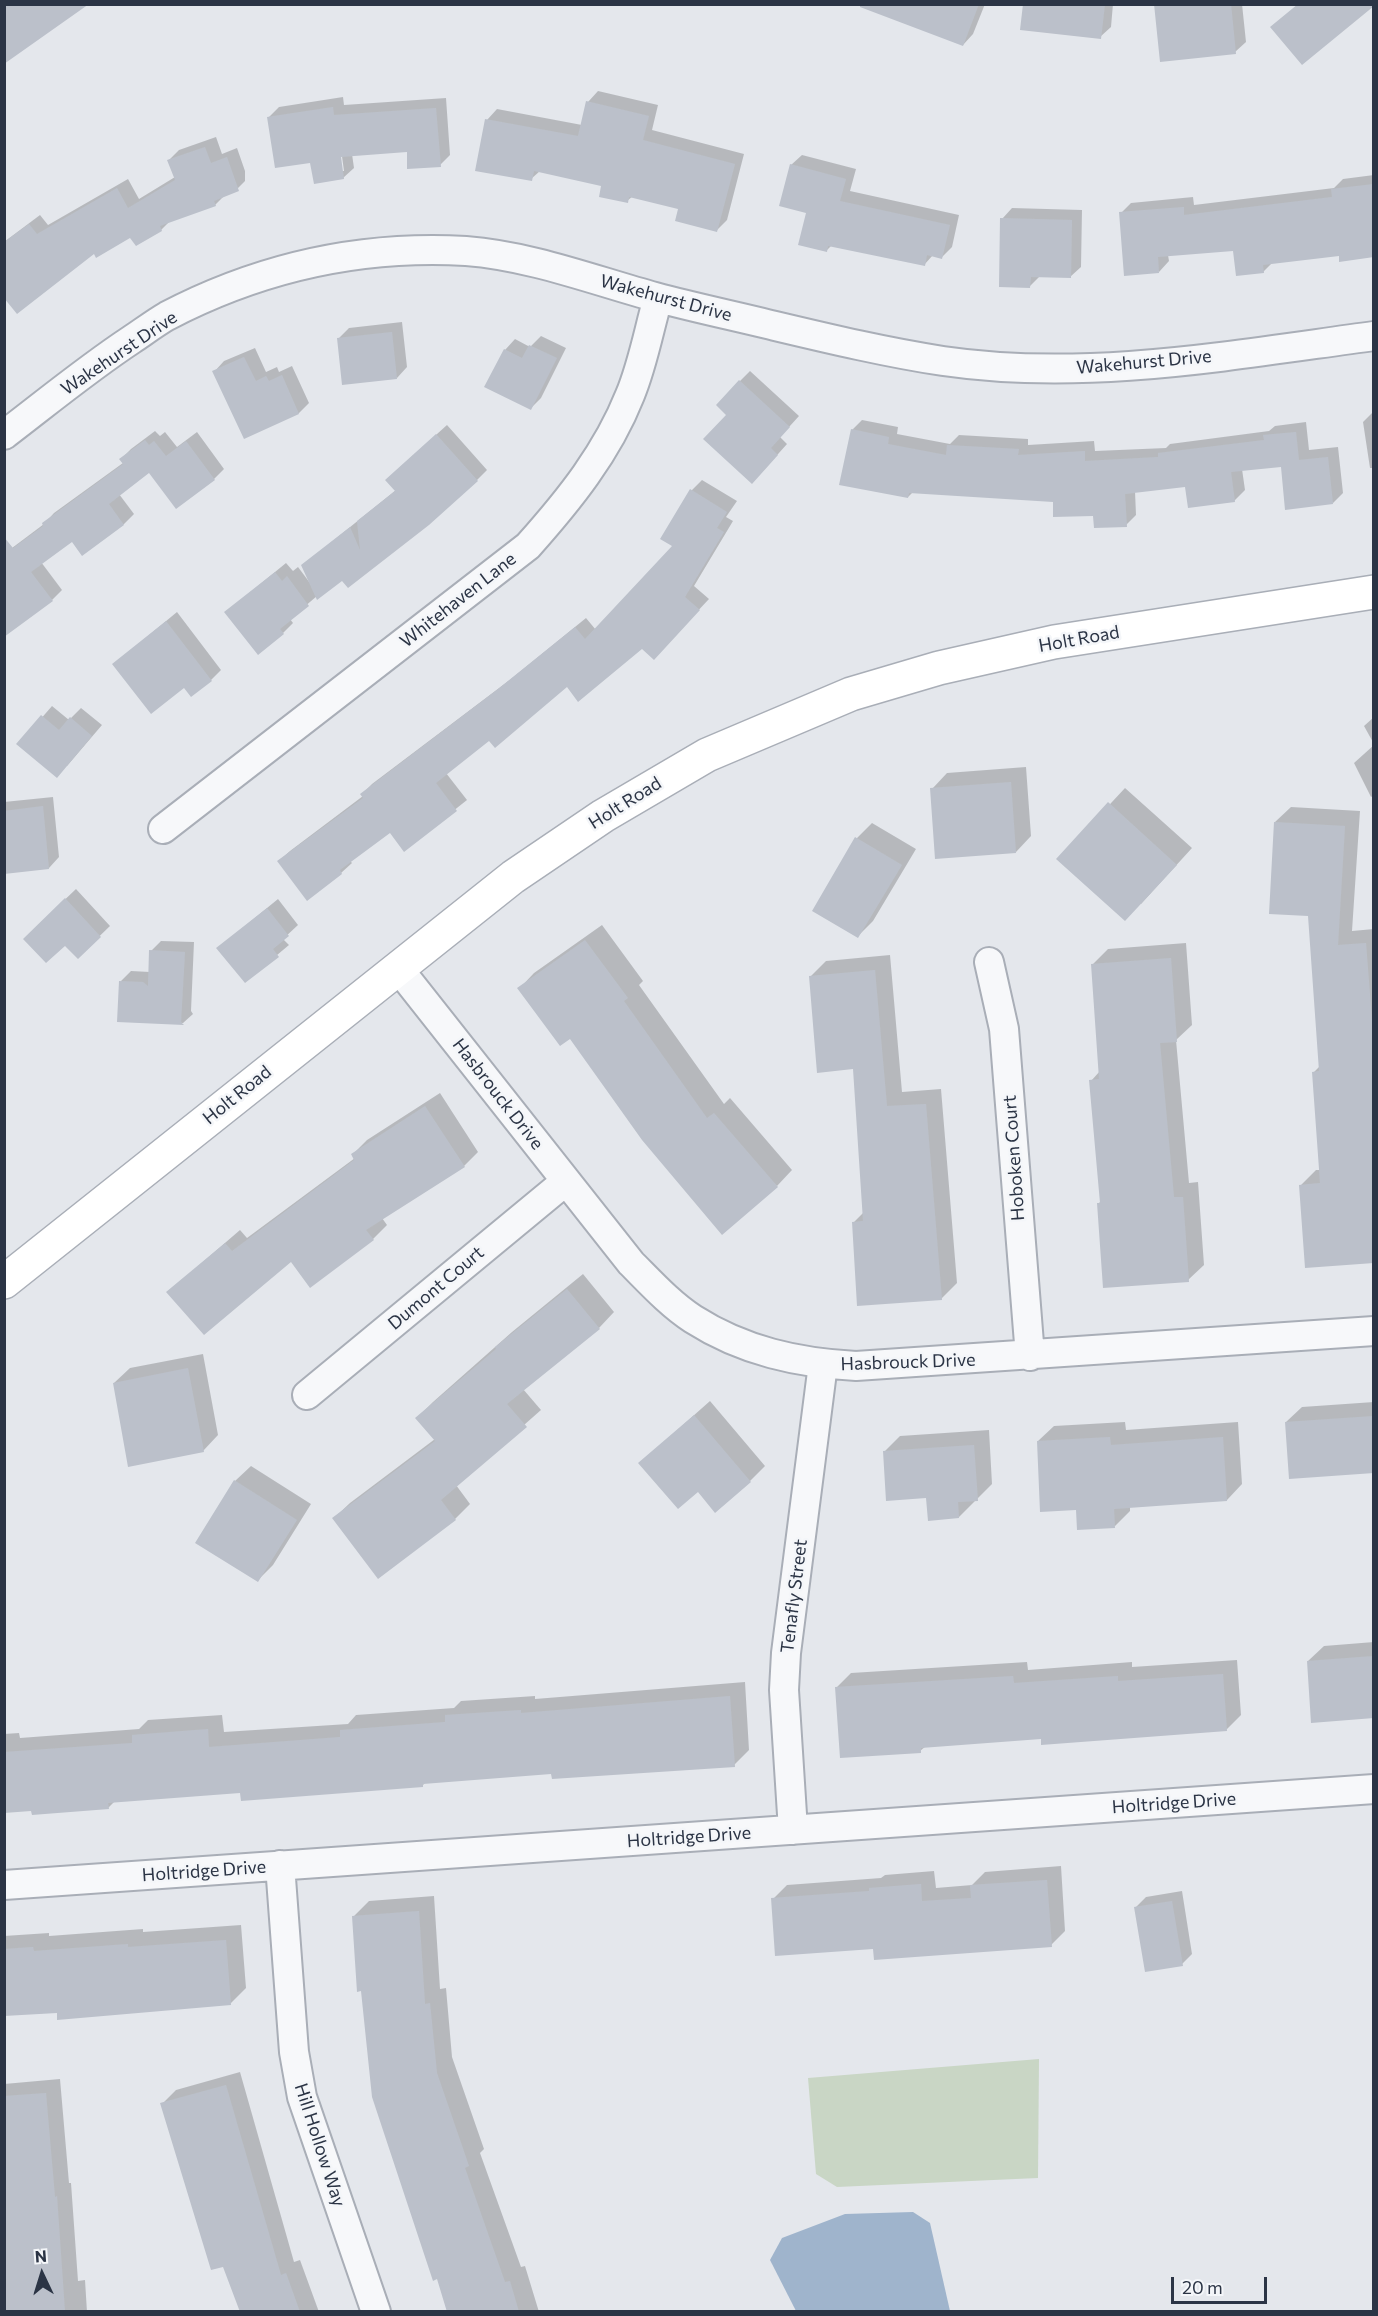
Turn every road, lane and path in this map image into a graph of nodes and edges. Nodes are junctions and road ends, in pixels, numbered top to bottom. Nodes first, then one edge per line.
1 (658, 298) junction
2 (1374, 336) edge
3 (4, 435) edge
4 (1374, 592) edge
5 (163, 829) dead end
6 (989, 962) dead end
7 (398, 968) junction
8 (566, 1181) junction
9 (4, 1282) edge
10 (1374, 1331) edge
11 (1030, 1356) junction
12 (823, 1364) junction
13 (307, 1395) dead end
14 (1374, 1789) edge
15 (793, 1830) junction
16 (280, 1865) junction
17 (4, 1885) edge
18 (376, 2312) edge

1 - 2 street, Wakehurst Drive
1 - 3 street, Wakehurst Drive
1 - 5 street, Whitehaven Lane
4 - 7 street, Holt Road
6 - 11 street, Hoboken Court
7 - 8 street, Hasbrouck Drive
7 - 9 street, Holt Road
8 - 12 street, Hasbrouck Drive
8 - 13 street, Dumont Court
10 - 11 street, Hasbrouck Drive
11 - 12 street, Hasbrouck Drive
12 - 15 street, Tenafly Street
14 - 15 street, Holtridge Drive
15 - 16 street, Holtridge Drive
16 - 17 street, Holtridge Drive
16 - 18 street, Hill Hollow Way

